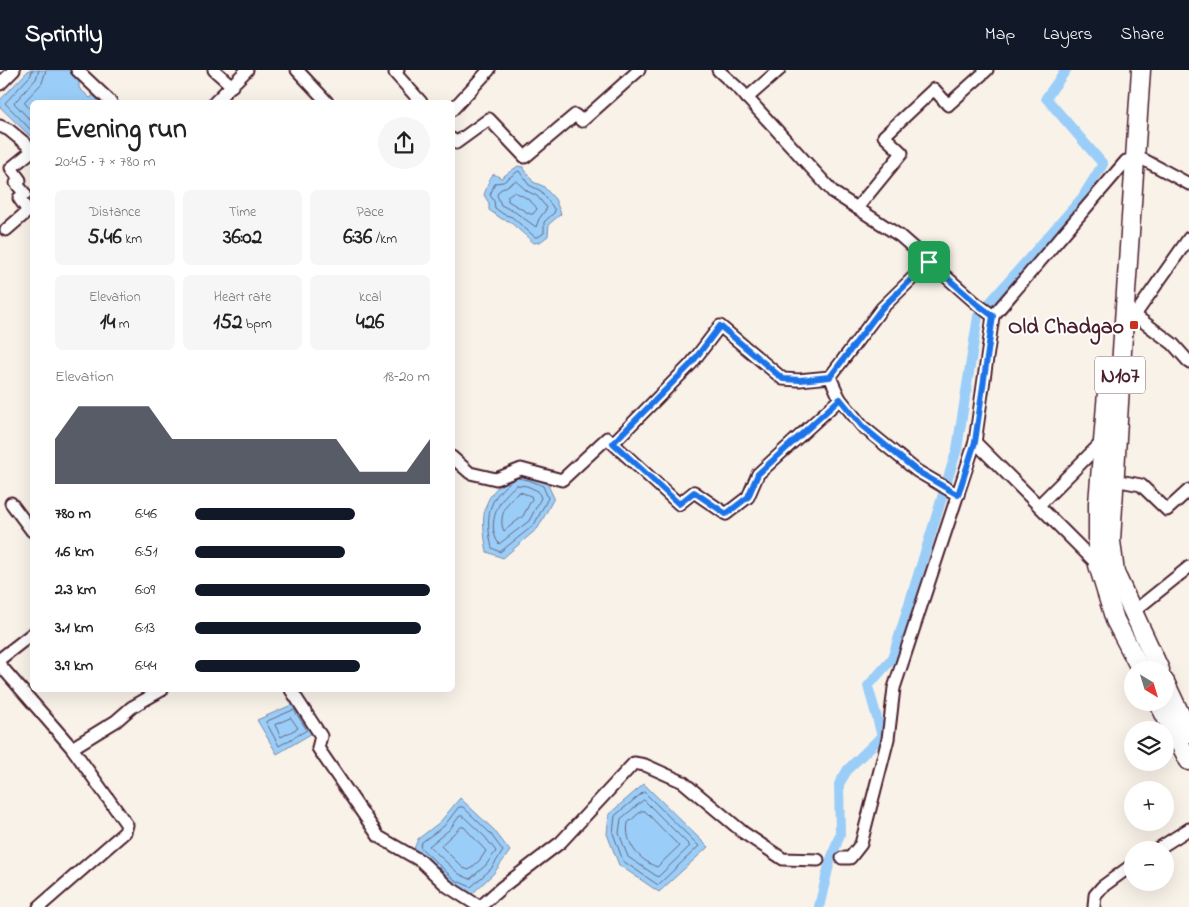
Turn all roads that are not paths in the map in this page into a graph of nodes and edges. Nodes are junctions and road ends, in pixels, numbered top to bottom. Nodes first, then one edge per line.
1 (14, 70) edge
2 (77, 70) edge
3 (214, 70) edge
4 (247, 70) edge
5 (297, 70) edge
6 (489, 70) edge
7 (639, 70) edge
8 (718, 70) edge
9 (779, 70) edge
10 (987, 70) edge
11 (1134, 70) edge
12 (1141, 70) edge
13 (395, 71) edge
14 (0, 84) edge
15 (232, 86) junction
16 (747, 98) junction
17 (109, 100) edge
18 (217, 100) edge
19 (325, 100) edge
20 (419, 100) edge
21 (455, 107) edge
22 (0, 126) edge
23 (455, 142) edge
24 (30, 148) edge
25 (30, 152) edge
26 (1131, 158) junction
27 (1189, 184) edge
28 (857, 208) junction
29 (30, 213) edge
30 (6, 230) dead end
31 (1189, 238) edge
32 (929, 262) junction
33 (1130, 312) junction
34 (993, 316) junction
35 (1189, 362) edge
36 (830, 377) junction
37 (840, 399) junction
38 (1103, 441) junction
39 (975, 442) junction
40 (613, 443) junction
41 (455, 460) edge
42 (1114, 480) junction
43 (1189, 490) edge
44 (958, 495) junction
45 (11, 503) dead end
46 (1039, 505) junction
47 (30, 528) edge
48 (1098, 565) junction
49 (1189, 567) edge
50 (1133, 612) junction
51 (30, 636) edge
52 (0, 659) edge
53 (1136, 661) edge
54 (1156, 661) edge
55 (0, 665) edge
56 (158, 692) edge
57 (292, 692) edge
58 (1174, 701) edge
59 (1163, 711) edge
60 (1189, 733) edge
61 (72, 748) junction
62 (1189, 762) edge
63 (1189, 829) edge
64 (1170, 841) edge
65 (842, 858) dead end
66 (818, 860) dead end
67 (1124, 871) edge
68 (41, 906) edge
69 (480, 907) edge
70 (1094, 907) edge

1 - 14 street
2 - 17 street
3 - 15 street
4 - 15 street
5 - 19 street
6 - 21 street
7 - 23 street
8 - 16 street
9 - 16 street
10 - 28 street
11 - 26 highway, N107
12 - 26 highway, N107
13 - 20 street
15 - 18 street
16 - 28 street
22 - 24 street
25 - 29 street
26 - 27 street
26 - 33 highway, N107
26 - 34 street
26 - 38 highway, N107
28 - 32 street
29 - 30 street
31 - 33 street
32 - 34 street
32 - 36 street
33 - 35 street
33 - 42 highway, N107
34 - 39 street
36 - 37 street
36 - 40 street
37 - 40 street
37 - 44 street
38 - 46 street
38 - 48 highway, N107
39 - 44 street
39 - 46 street
40 - 41 street
42 - 43 street
42 - 50 highway, N107
44 - 65 street
45 - 47 street
46 - 48 street
48 - 53 highway, N107
49 - 50 street
50 - 54 highway, N107
51 - 52 street
55 - 61 street
56 - 61 street
57 - 69 street
58 - 60 highway
59 - 62 highway
61 - 68 street
63 - 64 street
66 - 69 street
67 - 70 street

